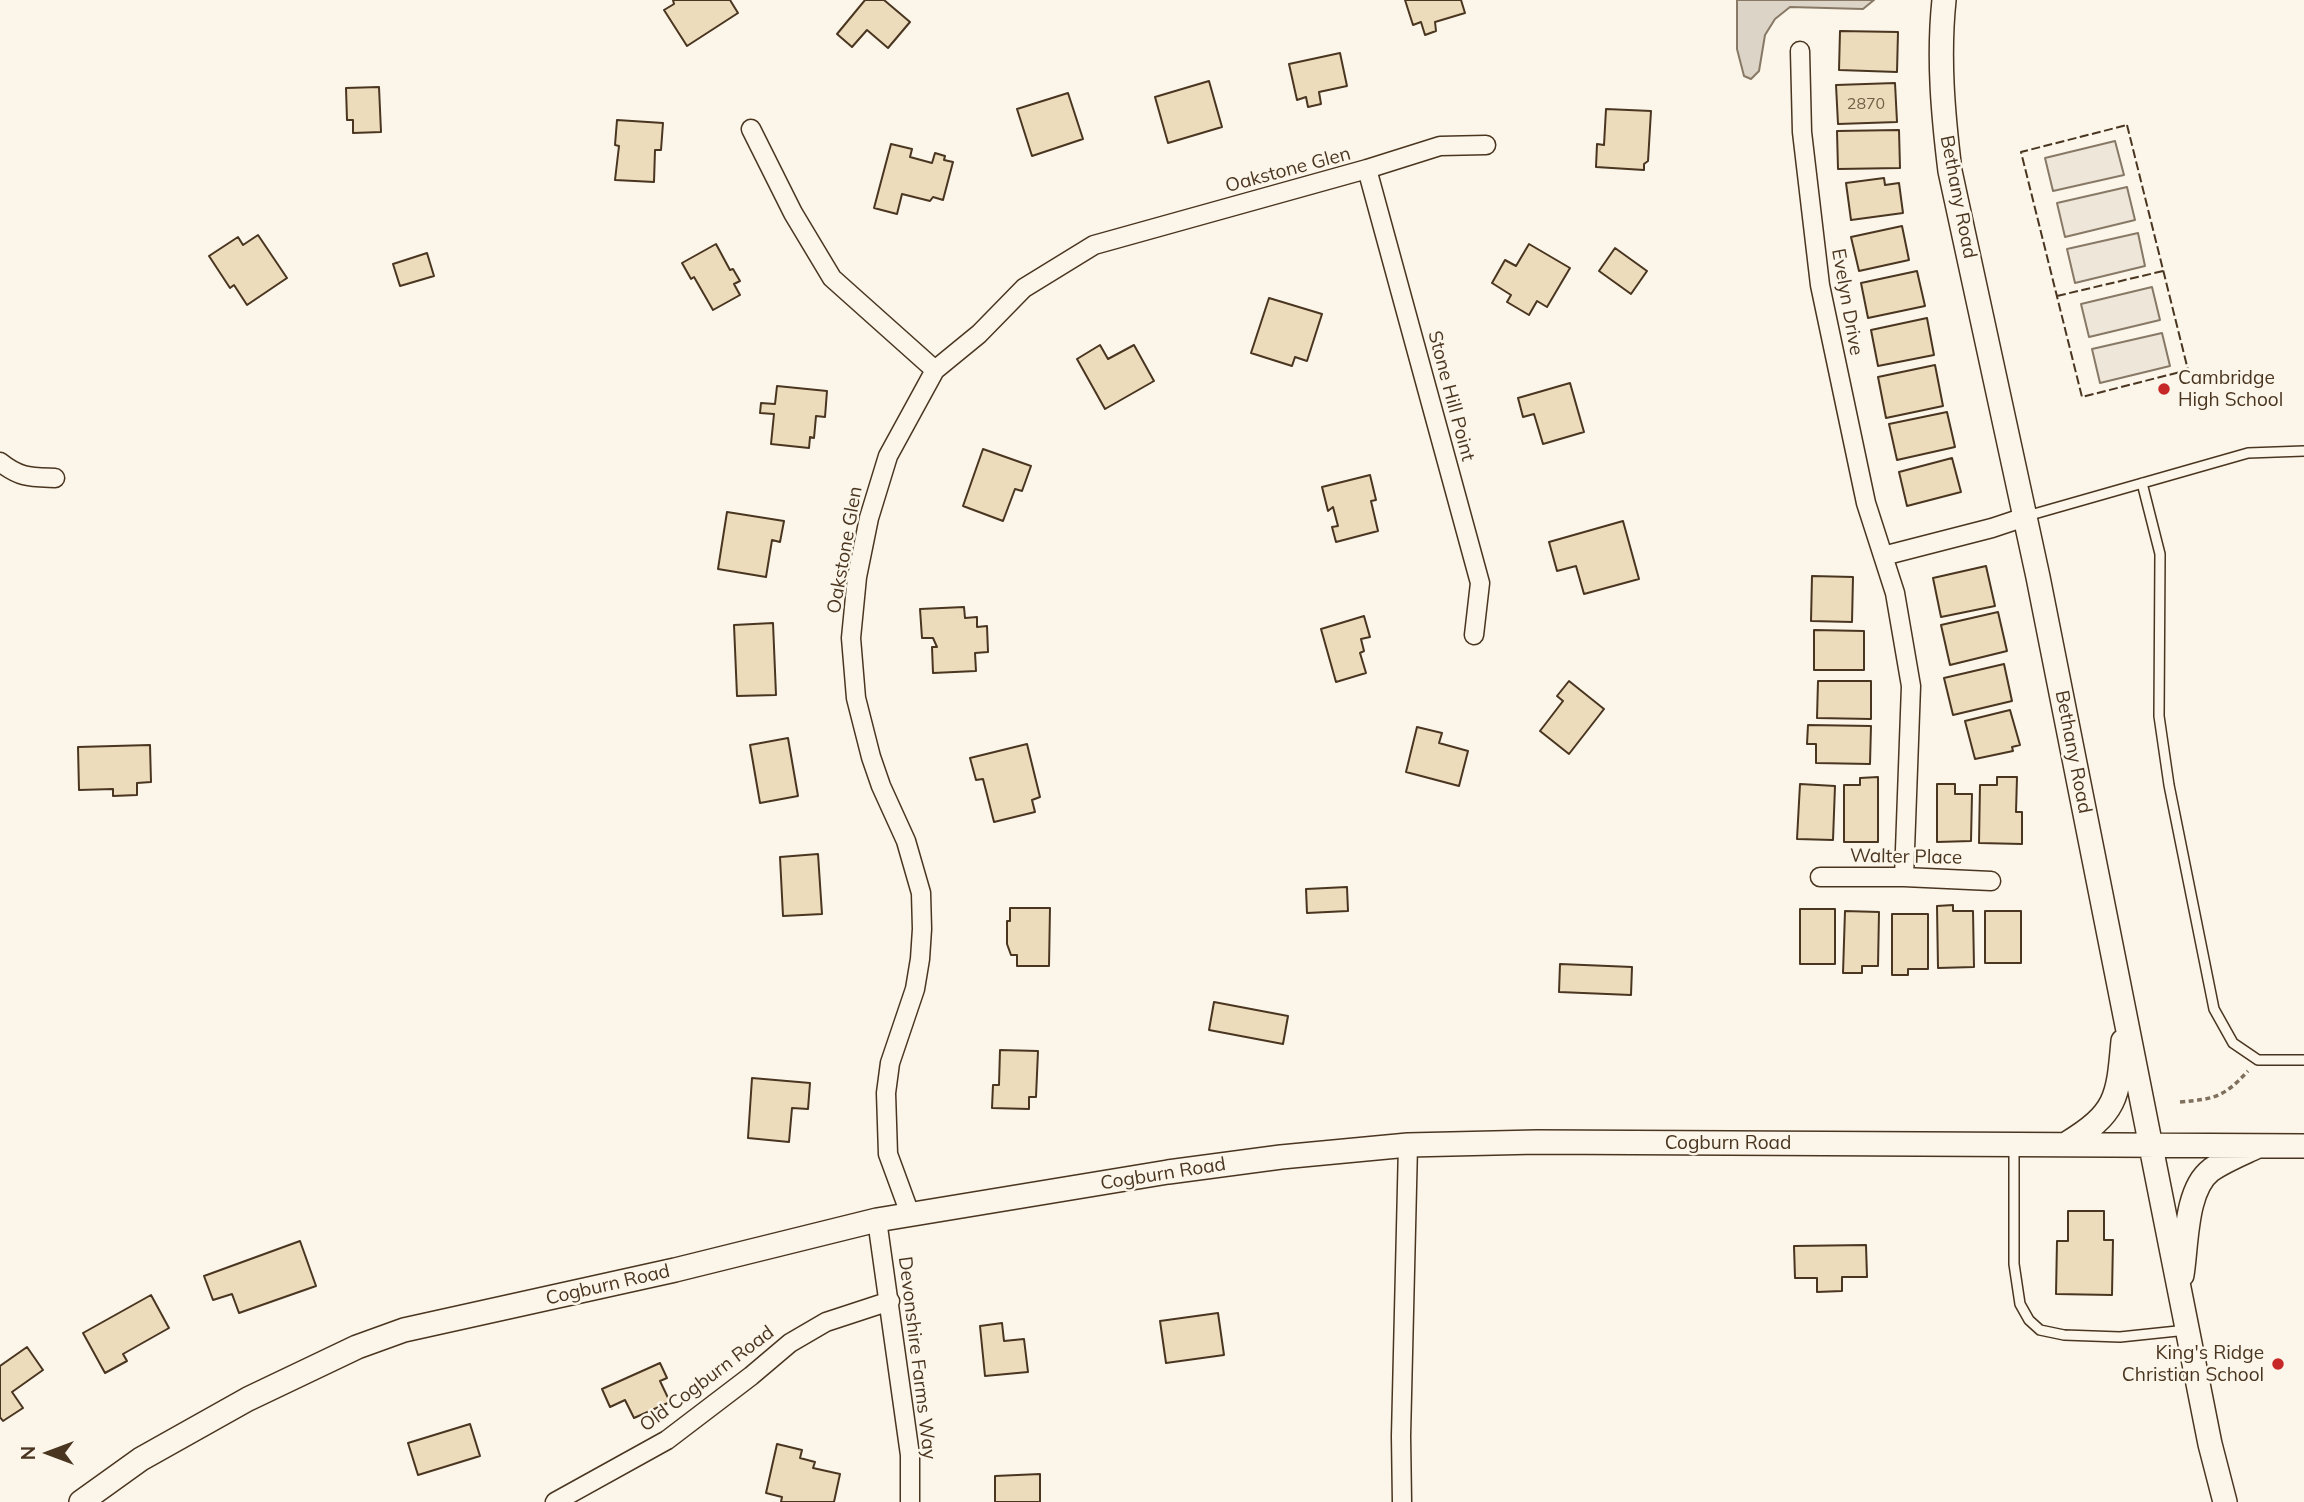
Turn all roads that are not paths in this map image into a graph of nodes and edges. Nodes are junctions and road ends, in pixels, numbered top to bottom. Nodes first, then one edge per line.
1 (1944, 0) edge
2 (1800, 51) dead end
3 (751, 129) dead end
4 (1486, 145) dead end
5 (1367, 169) junction
6 (935, 370) junction
7 (2304, 451) edge
8 (0, 462) edge
9 (55, 478) dead end
10 (2142, 483) junction
11 (2025, 517) junction
12 (1883, 556) junction
13 (1474, 635) dead end
14 (1821, 877) dead end
15 (1904, 877) junction
16 (1991, 881) dead end
17 (2126, 1021) junction
18 (2304, 1060) edge
19 (2066, 1144) junction
20 (2150, 1144) junction
21 (1408, 1145) junction
22 (2014, 1146) junction
23 (2259, 1146) junction
24 (2304, 1146) edge
25 (910, 1214) junction
26 (877, 1220) junction
27 (2180, 1292) junction
28 (890, 1301) junction
29 (2187, 1330) junction
30 (81, 1502) edge
31 (555, 1502) edge
32 (910, 1502) edge
33 (1402, 1502) edge
34 (2225, 1502) edge

1 - 11 street, Bethany Road
2 - 12 street, Evelyn Drive
3 - 6 street
4 - 5 street, Oakstone Glen
5 - 6 street, Oakstone Glen
5 - 13 street, Stone Hill Point
6 - 25 street, Oakstone Glen
7 - 10 lane
8 - 9 street
10 - 11 lane
10 - 18 lane
11 - 12 street
11 - 17 street, Bethany Road
12 - 15 street, Evelyn Drive
14 - 15 street, Walter Place
15 - 16 street, Walter Place
17 - 19 street
17 - 20 street, Bethany Road
19 - 20 street, Cogburn Road
19 - 22 street, Cogburn Road
20 - 23 street, Cogburn Road
20 - 27 street, Bethany Road
21 - 22 street, Cogburn Road
21 - 25 street, Cogburn Road
21 - 33 street
22 - 29 lane
23 - 24 street, Cogburn Road
23 - 27 street
25 - 26 street, Cogburn Road
26 - 28 street, Devonshire Farms Way
26 - 30 street, Cogburn Road
27 - 29 street, Bethany Road
28 - 31 street, Old Cogburn Road
28 - 32 street, Devonshire Farms Way
29 - 34 street, Bethany Road

